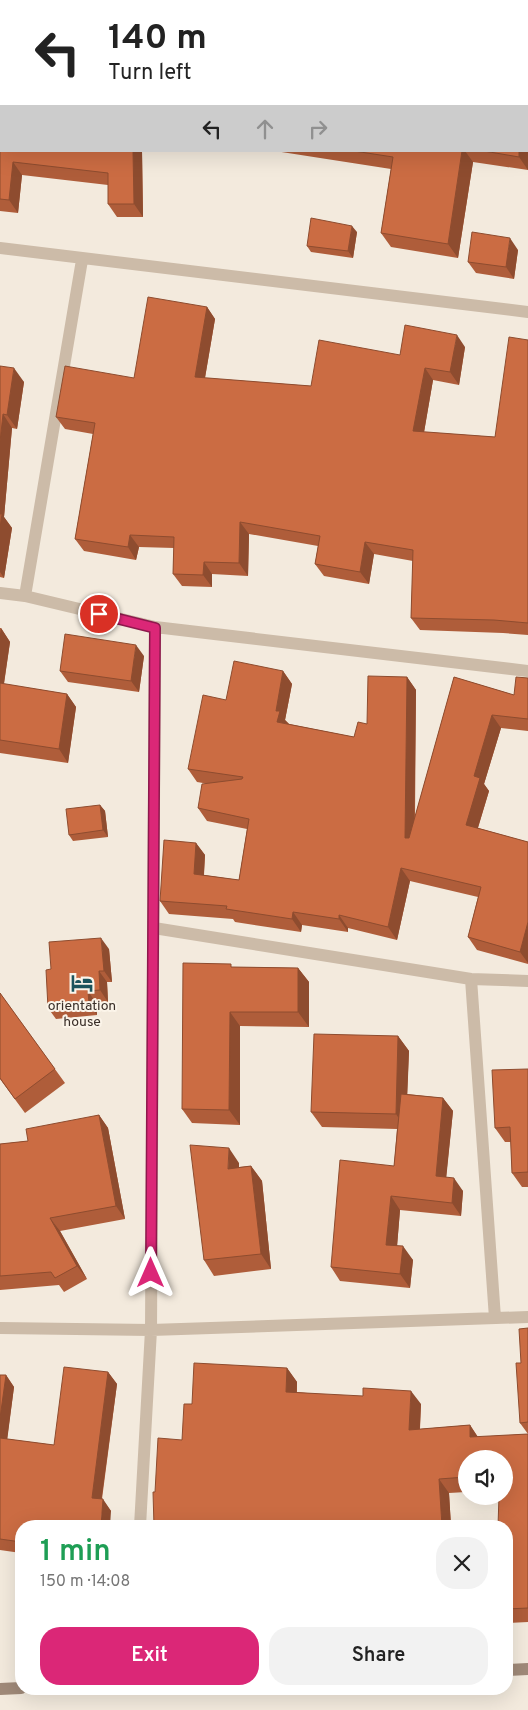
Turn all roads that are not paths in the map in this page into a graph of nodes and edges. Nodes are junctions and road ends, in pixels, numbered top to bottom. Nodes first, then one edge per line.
1 (0, 248) edge
2 (82, 260) junction
3 (528, 312) edge
4 (0, 594) edge
5 (24, 596) junction
6 (155, 628) junction
7 (528, 671) edge
8 (154, 928) junction
9 (471, 979) junction
10 (528, 981) edge
11 (528, 1317) edge
12 (495, 1318) junction
13 (0, 1328) edge
14 (151, 1330) junction
15 (140, 1520) edge
16 (528, 1669) edge
17 (513, 1670) edge
18 (15, 1688) edge
19 (0, 1689) edge

1 - 2 street
2 - 3 street
2 - 5 street
4 - 5 street
5 - 6 street
6 - 7 street
6 - 8 street
8 - 9 street
8 - 14 street
9 - 10 street
9 - 12 street
11 - 12 street
12 - 14 street
13 - 14 street
14 - 15 street
16 - 17 street
18 - 19 street

